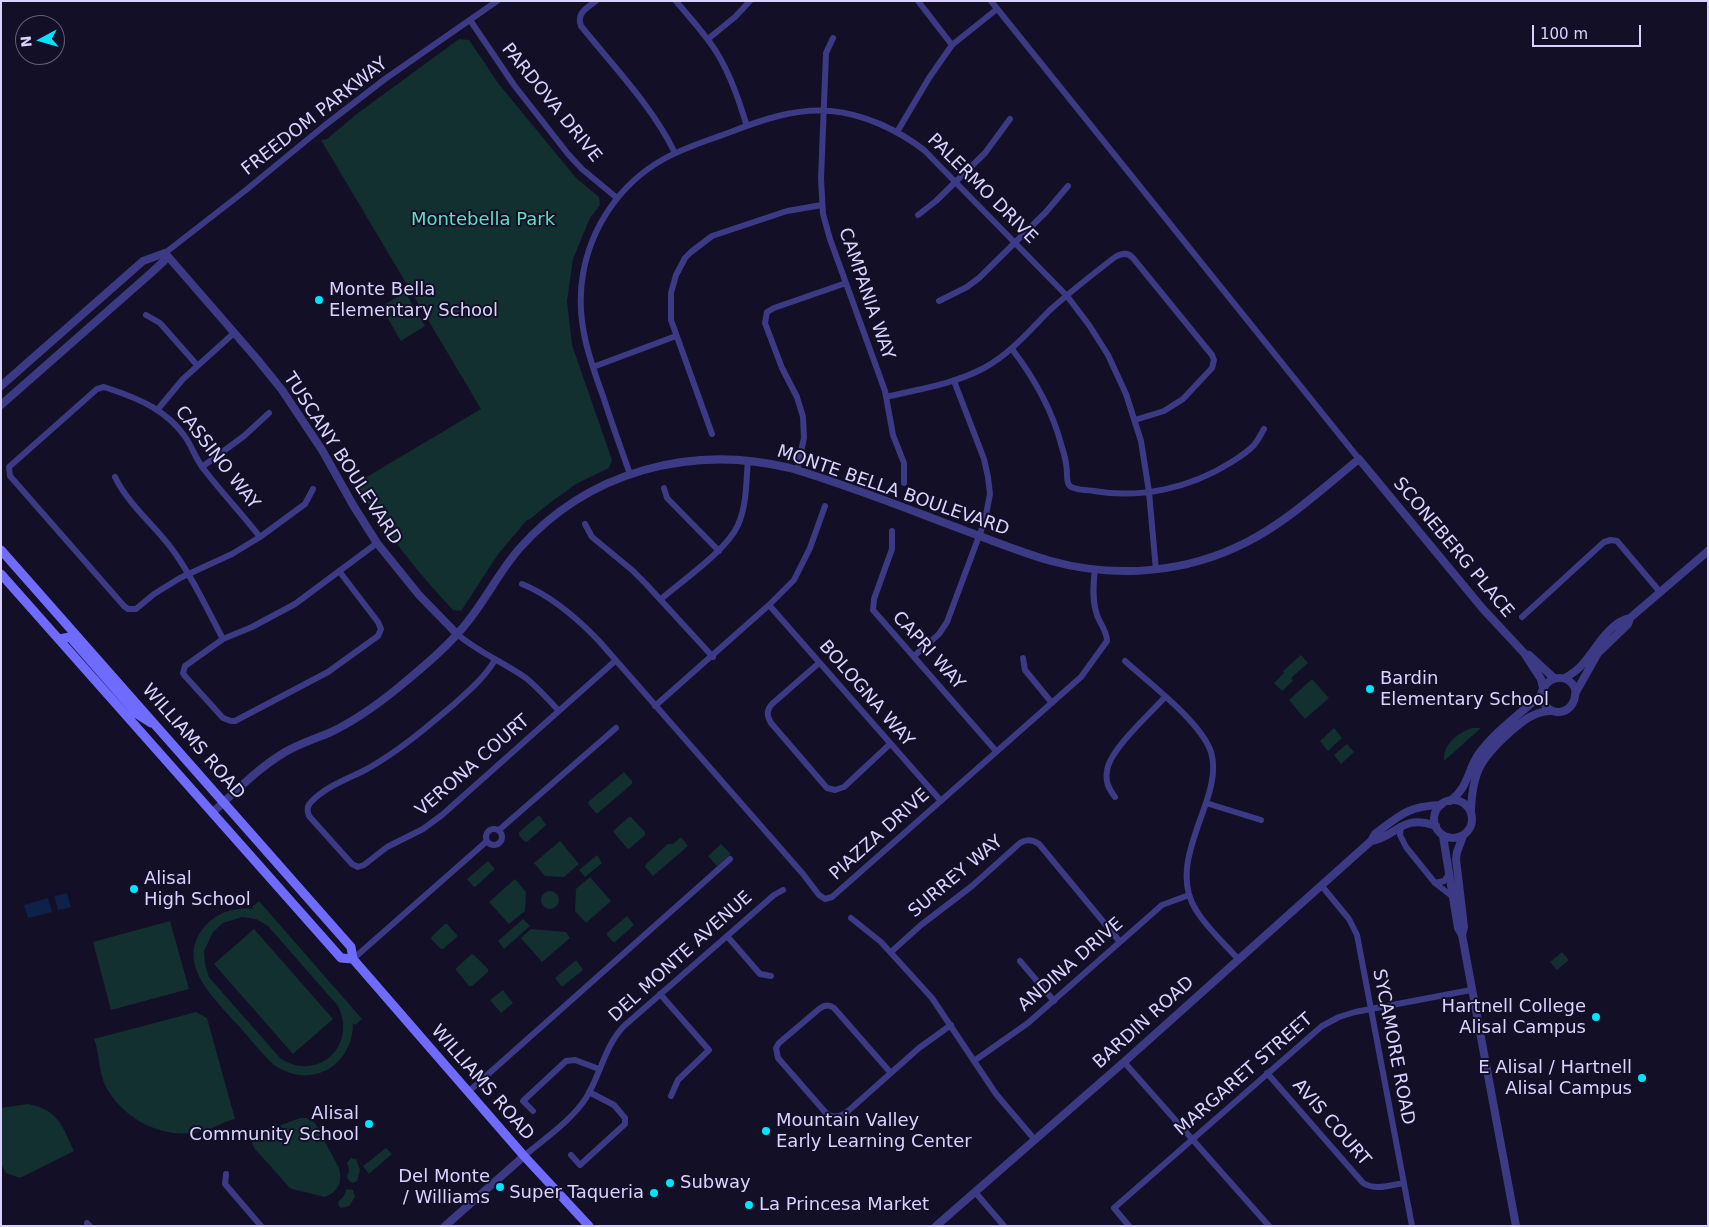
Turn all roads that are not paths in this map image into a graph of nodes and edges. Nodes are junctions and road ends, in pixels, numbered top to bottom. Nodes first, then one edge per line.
1 (497, 1) edge
2 (596, 1) edge
3 (676, 1) edge
4 (750, 1) edge
5 (918, 1) edge
6 (991, 1) edge
7 (997, 9) junction
8 (470, 20) junction
9 (833, 38) dead end
10 (708, 39) junction
11 (952, 45) junction
12 (823, 111) junction
13 (1010, 119) dead end
14 (747, 126) junction
15 (897, 132) junction
16 (675, 153) junction
17 (955, 182) junction
18 (1068, 186) dead end
19 (617, 198) junction
20 (822, 205) junction
21 (918, 215) dead end
22 (1015, 243) junction
23 (165, 253) junction
24 (846, 283) junction
25 (1067, 296) junction
26 (940, 301) dead end
27 (146, 315) dead end
28 (234, 333) junction
29 (676, 336) junction
30 (1012, 350) junction
31 (197, 365) junction
32 (592, 367) junction
33 (954, 381) junction
34 (1, 386) edge
35 (886, 397) junction
36 (1, 405) edge
37 (158, 409) junction
38 (269, 413) dead end
39 (1136, 420) junction
40 (1264, 429) dead end
41 (712, 434) dead end
42 (1359, 459) junction
43 (748, 460) junction
44 (202, 467) junction
45 (797, 470) junction
46 (630, 474) junction
47 (115, 477) dead end
48 (904, 483) dead end
49 (664, 488) dead end
50 (313, 489) dead end
51 (1149, 492) junction
52 (825, 506) dead end
53 (585, 524) dead end
54 (892, 531) dead end
55 (978, 536) junction
56 (260, 537) junction
57 (377, 543) junction
58 (1, 550) edge
59 (719, 551) junction
60 (1708, 551) edge
61 (1094, 570) junction
62 (1156, 570) junction
63 (339, 571) junction
64 (188, 573) junction
65 (1, 574) edge
66 (522, 584) dead end
67 (1660, 592) junction
68 (661, 599) junction
69 (770, 605) junction
70 (1522, 617) dead end
71 (1630, 618) junction
72 (457, 634) junction
73 (59, 639) junction
74 (223, 639) junction
75 (1525, 654) junction
76 (914, 656) junction
77 (713, 657) junction
78 (1023, 658) dead end
79 (494, 660) junction
80 (616, 660) junction
81 (1125, 661) dead end
82 (819, 663) junction
83 (1554, 678) junction
84 (1565, 678) junction
85 (1542, 691) junction
86 (1576, 692) junction
87 (1165, 697) junction
88 (1052, 703) junction
89 (655, 706) junction
90 (1550, 710) junction
91 (559, 711) junction
92 (616, 728) dead end
93 (162, 730) junction
94 (890, 744) junction
95 (996, 751) junction
96 (1115, 797) dead end
97 (941, 801) junction
98 (1450, 801) junction
99 (223, 802) junction
100 (1206, 803) junction
101 (1441, 805) junction
102 (1471, 812) junction
103 (212, 813) junction
104 (1261, 820) dead end
105 (1401, 826) junction
106 (1436, 826) junction
107 (499, 830) junction
108 (1443, 836) junction
109 (1463, 836) junction
110 (1371, 840) junction
111 (487, 841) junction
112 (730, 859) dead end
113 (1450, 873) junction
114 (1435, 883) junction
115 (1321, 885) junction
116 (783, 890) dead end
117 (1189, 895) junction
118 (1453, 897) junction
119 (850, 918) dead end
120 (1462, 935) junction
121 (727, 936) junction
122 (1120, 942) junction
123 (891, 952) junction
124 (352, 959) junction
125 (1238, 959) junction
126 (1020, 961) dead end
127 (771, 976) dead end
128 (1471, 990) junction
129 (660, 994) junction
130 (1054, 1001) junction
131 (1371, 1009) junction
132 (951, 1025) junction
133 (974, 1062) junction
134 (1124, 1062) junction
135 (599, 1069) junction
136 (890, 1072) junction
137 (1267, 1073) junction
138 (468, 1092) junction
139 (590, 1092) junction
140 (671, 1096) dead end
141 (533, 1111) dead end
142 (1192, 1138) junction
143 (1035, 1140) junction
144 (571, 1155) dead end
145 (524, 1156) junction
146 (226, 1174) dead end
147 (1404, 1182) junction
148 (975, 1192) junction
149 (261, 1226) edge
150 (445, 1226) edge
151 (589, 1226) edge
152 (936, 1226) edge
153 (1004, 1226) edge
154 (1129, 1226) edge
155 (1269, 1226) edge
156 (1412, 1226) edge
157 (1516, 1226) edge

1 - 8 street, FREEDOM PARKWAY
2 - 16 street
3 - 10 street
4 - 10 street
5 - 11 street
6 - 7 street
7 - 11 street
7 - 42 street
8 - 19 street, PARDOVA DRIVE
8 - 23 street, FREEDOM PARKWAY
9 - 12 street, CAMPANIA WAY
10 - 14 street
11 - 15 street
12 - 14 street, PALERMO DRIVE
12 - 15 street, PALERMO DRIVE
12 - 20 street, CAMPANIA WAY
13 - 17 street
14 - 16 street, PALERMO DRIVE
15 - 17 street, PALERMO DRIVE
16 - 19 street, PALERMO DRIVE
17 - 21 street
17 - 22 street, PALERMO DRIVE
18 - 22 street
19 - 32 street, PALERMO DRIVE
20 - 24 street, CAMPANIA WAY
20 - 29 street
22 - 25 street, PALERMO DRIVE
22 - 26 street
23 - 28 street, TUSCANY BOULEVARD
23 - 34 street, FREEDOM PARKWAY
23 - 36 street, FREEDOM PARKWAY
24 - 35 street, CAMPANIA WAY
24 - 45 street
25 - 30 street
25 - 39 street, PALERMO DRIVE
25 - 39 street
27 - 31 street
28 - 31 street
28 - 57 street, TUSCANY BOULEVARD
29 - 32 street
29 - 41 street
30 - 33 street
30 - 51 street
31 - 37 street
32 - 46 street, PALERMO DRIVE
33 - 35 street
33 - 55 street
35 - 48 street, CAMPANIA WAY
37 - 44 street, CASSINO WAY
37 - 64 street, CASSINO WAY
38 - 44 street
39 - 51 street, PALERMO DRIVE
40 - 51 street
42 - 62 street, MONTE BELLA BOULEVARD
42 - 75 street, SCONEBERG PLACE
43 - 45 street, MONTE BELLA BOULEVARD
43 - 46 street, MONTE BELLA BOULEVARD
43 - 59 street
44 - 56 street, CASSINO WAY
45 - 55 street, MONTE BELLA BOULEVARD
46 - 72 street, MONTE BELLA BOULEVARD
47 - 64 street
49 - 59 street
50 - 56 street
51 - 62 street, PALERMO DRIVE
52 - 69 street
53 - 68 street
54 - 76 street, CAPRI WAY
55 - 61 street, MONTE BELLA BOULEVARD
55 - 76 street
56 - 64 street
57 - 63 street
57 - 72 street, TUSCANY BOULEVARD
58 - 93 main road, WILLIAMS ROAD
59 - 68 street
60 - 67 street
61 - 62 street, MONTE BELLA BOULEVARD
61 - 88 street, PIAZZA DRIVE
63 - 74 street
63 - 74 street
64 - 74 street
65 - 73 main road, WILLIAMS ROAD
66 - 80 street, PIAZZA DRIVE
67 - 70 street
67 - 71 street
68 - 77 street
69 - 77 street
69 - 82 street, BOLOGNA WAY
71 - 84 street
71 - 86 street
72 - 79 street
72 - 99 street, MONTE BELLA BOULEVARD
73 - 93 main road
73 - 103 main road, WILLIAMS ROAD
75 - 83 street, SCONEBERG PLACE
75 - 85 street, SCONEBERG PLACE
76 - 95 street, CAPRI WAY
77 - 89 street
78 - 88 street
79 - 91 street
79 - 91 street, VERONA COURT
80 - 89 street, PIAZZA DRIVE
80 - 91 street, VERONA COURT
81 - 87 street
82 - 94 street, BOLOGNA WAY
82 - 94 street
83 - 84 street
83 - 85 street
84 - 86 street
85 - 90 street
85 - 98 street
86 - 90 street
87 - 96 street
87 - 100 street
88 - 95 street, PIAZZA DRIVE
89 - 97 street, PIAZZA DRIVE
90 - 102 street
92 - 107 street
93 - 99 main road, WILLIAMS ROAD
94 - 97 street, BOLOGNA WAY
95 - 97 street, PIAZZA DRIVE
98 - 101 street
98 - 102 street
99 - 103 street, MONTE BELLA BOULEVARD
99 - 124 main road, WILLIAMS ROAD
100 - 104 street
100 - 117 street
101 - 106 street
101 - 110 street, BARDIN ROAD
102 - 109 street
103 - 124 main road, WILLIAMS ROAD
105 - 106 street, BARDIN ROAD
105 - 110 street, BARDIN ROAD
105 - 114 street
106 - 108 street
107 - 111 street
107 - 111 street
108 - 109 street
108 - 113 street
109 - 120 street
110 - 115 street, BARDIN ROAD
111 - 124 street
112 - 138 street
113 - 114 street
113 - 118 street
114 - 118 street
115 - 125 street, BARDIN ROAD
115 - 131 street, SYCAMORE ROAD
116 - 121 street, DEL MONTE AVENUE
117 - 122 street, ANDINA DRIVE
117 - 125 street
118 - 120 street
119 - 123 street
120 - 128 street
121 - 127 street
121 - 129 street, DEL MONTE AVENUE
122 - 123 street, SURREY WAY
122 - 130 street, ANDINA DRIVE
123 - 132 street
124 - 138 main road, WILLIAMS ROAD
125 - 134 street, BARDIN ROAD
126 - 130 street
128 - 131 street, MARGARET STREET
128 - 157 street
129 - 135 street, DEL MONTE AVENUE
129 - 140 street
130 - 133 street, ANDINA DRIVE
131 - 137 street, MARGARET STREET
131 - 147 street, SYCAMORE ROAD
132 - 133 street
132 - 136 street
133 - 143 street
134 - 142 street
134 - 143 street, BARDIN ROAD
135 - 139 street, DEL MONTE AVENUE
135 - 141 street
136 - 136 street
137 - 142 street, MARGARET STREET
137 - 147 street, AVIS COURT
138 - 145 main road, WILLIAMS ROAD
139 - 144 street
139 - 145 street, DEL MONTE AVENUE
142 - 154 street, MARGARET STREET
142 - 155 street
143 - 148 street, BARDIN ROAD
145 - 150 street, DEL MONTE AVENUE
145 - 151 main road, WILLIAMS ROAD
146 - 149 street
147 - 156 street, SYCAMORE ROAD
148 - 152 street, BARDIN ROAD
148 - 153 street

